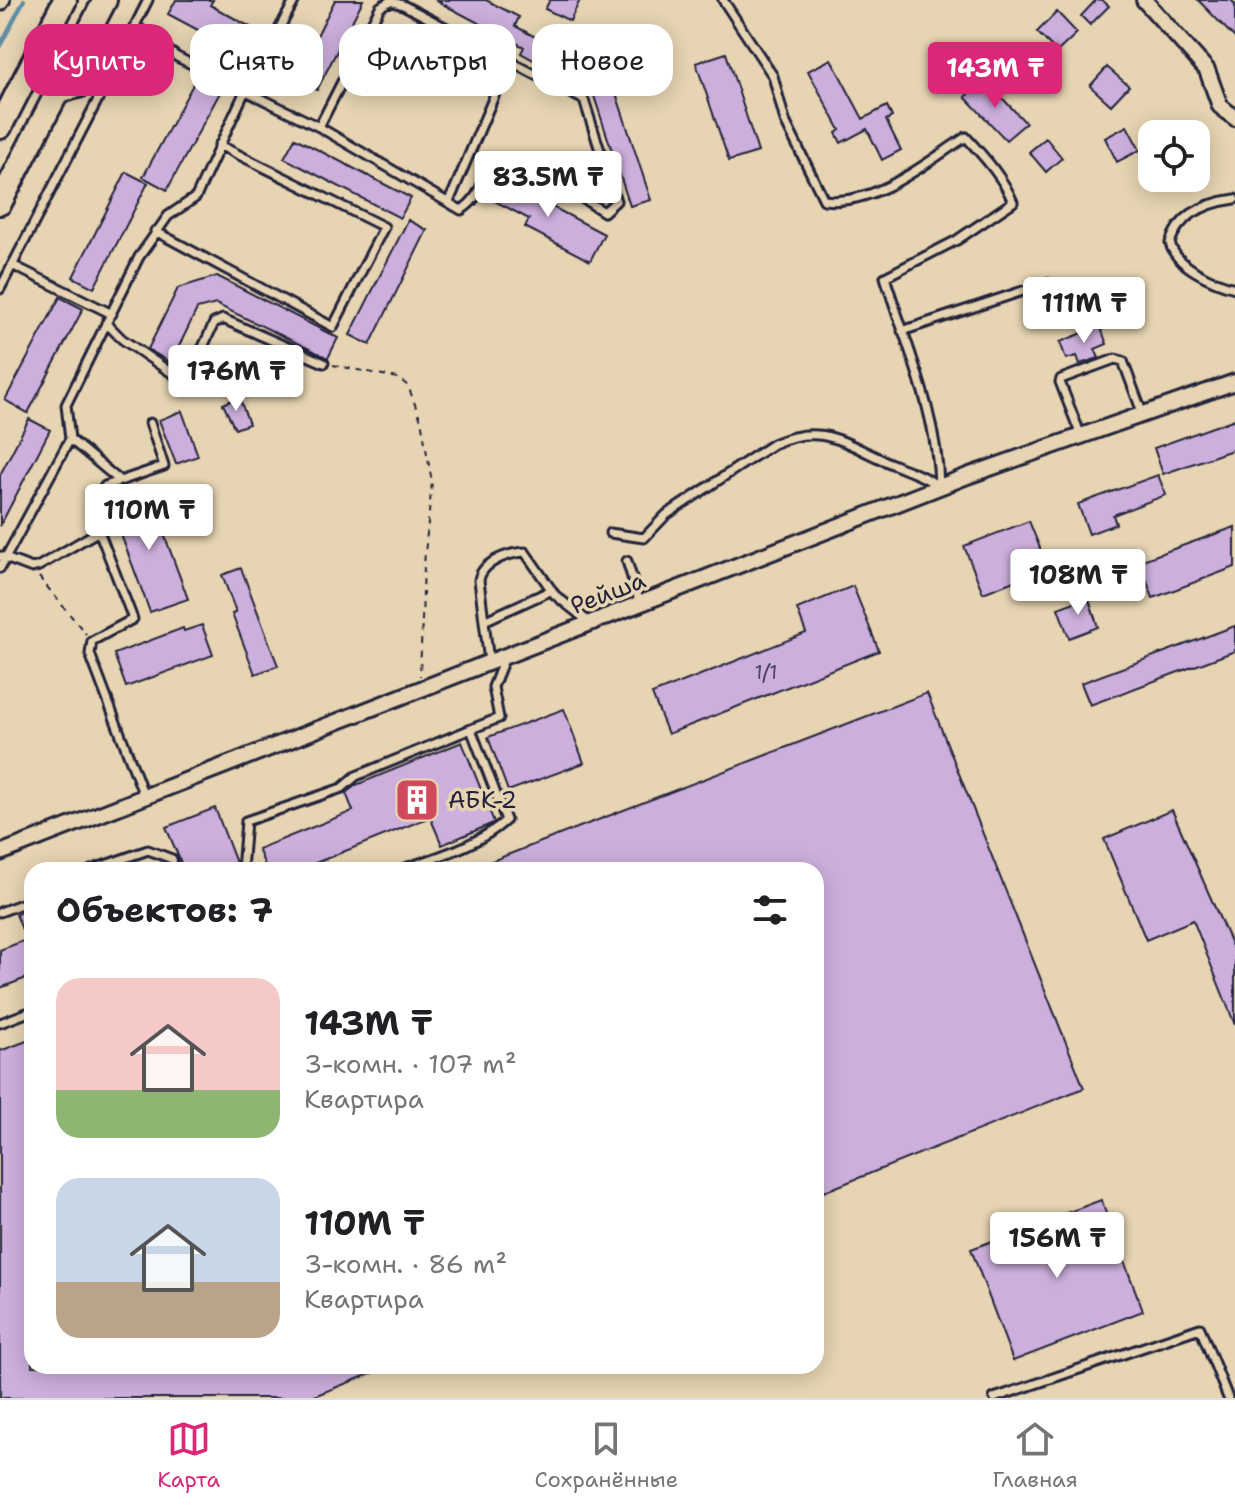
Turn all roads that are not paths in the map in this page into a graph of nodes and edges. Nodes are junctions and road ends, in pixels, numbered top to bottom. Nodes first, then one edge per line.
1 (65, 0) edge
2 (105, 0) edge
3 (148, 0) edge
4 (295, 0) edge
5 (723, 0) edge
6 (1144, 0) edge
7 (92, 24) edge
8 (137, 24) edge
9 (282, 24) edge
10 (371, 24) edge
11 (439, 24) edge
12 (516, 65) edge
13 (339, 88) edge
14 (55, 96) edge
15 (100, 96) edge
16 (243, 96) edge
17 (255, 96) edge
18 (494, 96) edge
19 (1235, 118) edge
20 (0, 127) edge
21 (319, 127) junction
22 (219, 145) junction
23 (1235, 199) edge
24 (449, 202) junction
25 (0, 203) edge
26 (155, 231) junction
27 (12, 265) junction
28 (1047, 283) dead end
29 (1235, 288) edge
30 (0, 289) edge
31 (112, 314) junction
32 (106, 323) junction
33 (902, 331) junction
34 (324, 363) road end
35 (1235, 382) edge
36 (1143, 415) junction
37 (150, 423) dead end
38 (1081, 436) junction
39 (70, 439) junction
40 (120, 481) junction
41 (939, 487) junction
42 (99, 531) junction
43 (610, 533) dead end
44 (2, 558) edge
45 (627, 561) dead end
46 (0, 568) edge
47 (552, 590) junction
48 (640, 604) junction
49 (486, 620) junction
50 (590, 623) junction
51 (504, 657) junction
52 (489, 662) junction
53 (471, 729) junction
54 (144, 796) junction
55 (0, 853) edge
56 (114, 862) edge
57 (173, 862) edge
58 (243, 862) edge
59 (421, 862) edge
60 (24, 903) edge
61 (0, 912) edge
62 (24, 1014) edge
63 (0, 1023) edge
64 (994, 1398) edge
65 (1228, 1398) edge

1 - 20 main road
2 - 7 main road
3 - 8 lane
4 - 9 lane
5 - 33 lane
6 - 19 street
10 - 11 lane
12 - 24 lane
13 - 21 lane
14 - 25 main road
15 - 27 lane
16 - 22 lane
17 - 21 lane
18 - 24 lane
21 - 24 lane
22 - 26 lane
22 - 26 lane
23 - 29 lane
26 - 31 lane
27 - 30 lane
27 - 31 lane
28 - 33 lane
31 - 32 lane
32 - 34 lane
32 - 39 lane
33 - 41 lane
35 - 36 street, Рейша
36 - 38 street, Рейша
36 - 38 lane
37 - 40 lane
38 - 41 street, Рейша
39 - 40 lane
39 - 44 lane
40 - 42 lane
41 - 43 lane
41 - 48 street, Рейша
42 - 44 lane
42 - 54 lane
44 - 46 lane
45 - 48 lane
47 - 49 lane
47 - 49 lane
47 - 50 lane
48 - 50 street, Рейша
49 - 52 lane
50 - 51 street, Рейша
51 - 52 street, Рейша
51 - 53 lane
52 - 54 street, Рейша
53 - 58 lane
53 - 59 lane
54 - 55 street, Рейша
56 - 57 lane
60 - 61 lane
62 - 63 lane
64 - 65 lane

